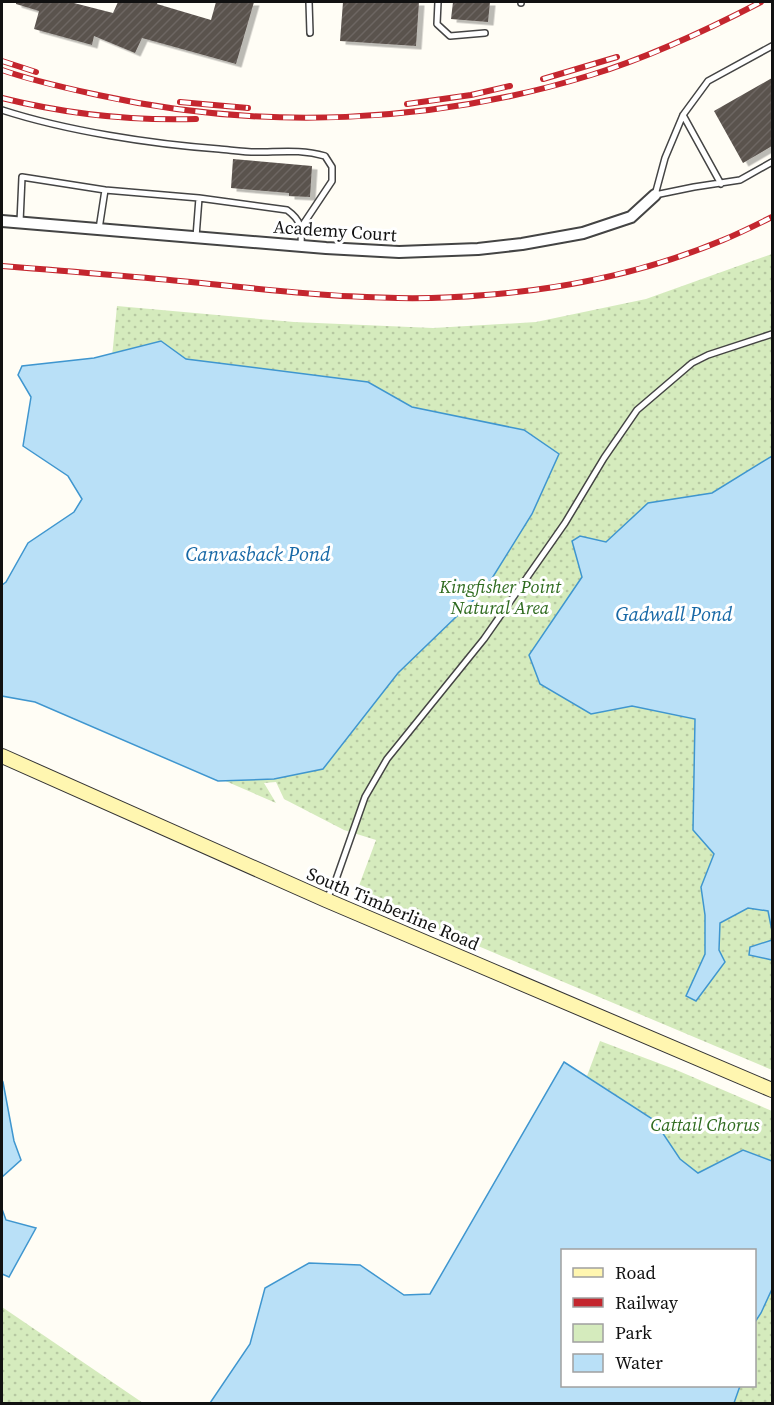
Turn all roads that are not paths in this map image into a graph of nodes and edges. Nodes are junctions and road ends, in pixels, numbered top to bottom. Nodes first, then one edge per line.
1 (309, 2) edge
2 (438, 2) edge
3 (310, 33) dead end
4 (485, 33) dead end
5 (772, 46) edge
6 (2, 110) edge
7 (683, 115) junction
8 (772, 162) edge
9 (721, 184) junction
10 (105, 190) junction
11 (655, 195) junction
12 (199, 198) junction
13 (2, 221) edge
14 (20, 222) junction
15 (302, 226) junction
16 (99, 229) junction
17 (196, 237) junction
18 (301, 246) junction
19 (772, 334) edge
20 (2, 756) edge
21 (326, 900) junction
22 (772, 1090) edge

1 - 3 lane
2 - 4 lane
5 - 7 lane
6 - 15 lane
7 - 9 lane
7 - 11 lane
8 - 9 lane
9 - 11 lane
10 - 12 lane
10 - 14 lane
10 - 16 lane
11 - 18 street, Academy Court
12 - 15 lane
12 - 17 lane
13 - 14 street, Academy Court
14 - 16 street, Academy Court
15 - 18 lane
16 - 17 street, Academy Court
17 - 18 street, Academy Court
19 - 21 lane
20 - 21 main road, South Timberline Road
21 - 22 main road, South Timberline Road

